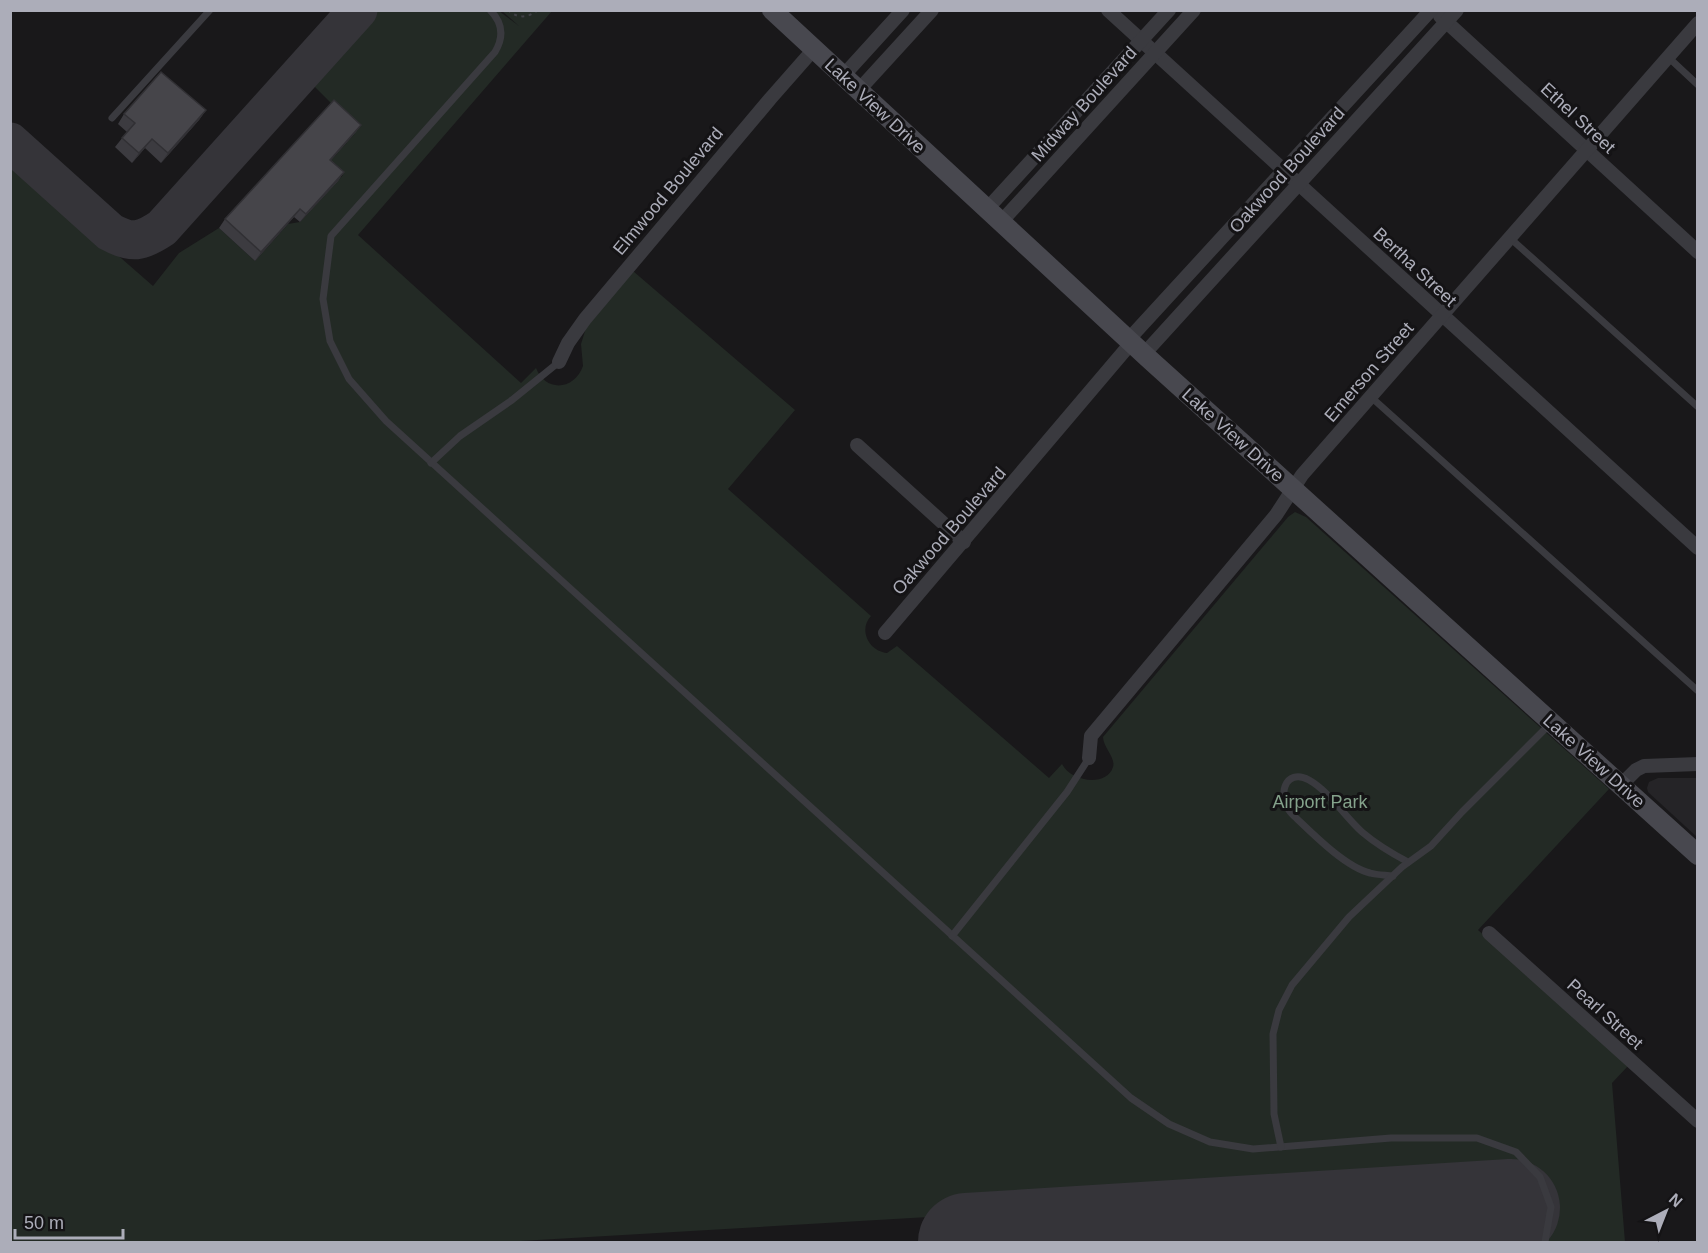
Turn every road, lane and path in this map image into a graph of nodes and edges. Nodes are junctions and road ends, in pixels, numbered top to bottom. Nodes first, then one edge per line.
1 (210, 10) edge
2 (490, 10) edge
3 (508, 10) edge
4 (538, 10) edge
5 (772, 10) edge
6 (903, 10) edge
7 (932, 10) edge
8 (1108, 10) edge
9 (1169, 10) edge
10 (1194, 10) edge
11 (1432, 10) edge
12 (1457, 10) edge
13 (1447, 22) junction
14 (1698, 23) edge
15 (1141, 40) junction
16 (814, 49) junction
17 (1155, 53) junction
18 (1668, 57) junction
19 (843, 76) junction
20 (1698, 86) edge
21 (858, 91) junction
22 (112, 118) dead end
23 (1586, 151) junction
24 (1284, 170) junction
25 (1299, 184) junction
26 (994, 215) junction
27 (1510, 238) junction
28 (1698, 252) edge
29 (1442, 316) junction
30 (1135, 345) junction
31 (559, 362) joint
32 (1371, 396) junction
33 (1698, 407) edge
34 (857, 445) dead end
35 (431, 463) junction
36 (1293, 490) junction
37 (964, 542) junction
38 (1698, 548) edge
39 (885, 633) dead end
40 (1698, 691) edge
41 (1552, 722) junction
42 (1089, 758) joint
43 (1695, 761) edge
44 (1621, 785) junction
45 (1698, 855) edge
46 (1408, 862) junction
47 (1393, 876) junction
48 (1490, 933) dead end
49 (952, 936) junction
50 (1698, 1121) edge
51 (1281, 1147) junction
52 (1545, 1242) edge

1 - 22 lane
2 - 35 lane
3 - 4 path
5 - 16 street, Lake View Drive
6 - 19 street
7 - 21 street
8 - 15 street, Bertha Street
9 - 15 street, Midway Boulevard
10 - 17 street, Midway Boulevard
11 - 13 street, Ethel Street
11 - 24 street, Oakwood Boulevard
12 - 13 street, Oakwood Boulevard
13 - 23 street, Ethel Street
13 - 25 street, Oakwood Boulevard
14 - 18 street, Emerson Street
15 - 17 street, Bertha Street
15 - 26 street, Midway Boulevard
16 - 19 street, Lake View Drive
16 - 31 street, Elmwood Boulevard
17 - 24 street, Bertha Street
17 - 26 street, Midway Boulevard
18 - 20 lane
18 - 23 street, Emerson Street
19 - 21 street, Lake View Drive
21 - 26 street, Lake View Drive
23 - 27 street, Emerson Street
23 - 28 street, Ethel Street
24 - 25 street, Bertha Street
24 - 30 street, Oakwood Boulevard
25 - 29 street, Bertha Street
25 - 30 street, Oakwood Boulevard
26 - 30 street, Lake View Drive
27 - 29 street, Emerson Street
27 - 33 lane
29 - 32 street, Emerson Street
29 - 38 street, Bertha Street
30 - 36 street, Lake View Drive
30 - 37 street, Oakwood Boulevard
31 - 35 lane
32 - 36 street, Emerson Street
32 - 40 lane
34 - 37 street
35 - 49 lane
36 - 41 street, Lake View Drive
36 - 42 street, Emerson Street
37 - 39 street, Oakwood Boulevard
41 - 44 street, Lake View Drive
41 - 46 lane
42 - 49 lane
43 - 44 street
44 - 45 street, Lake View Drive
46 - 47 lane
46 - 47 lane
47 - 51 lane
48 - 50 street, Pearl Street
49 - 51 lane
51 - 52 lane

